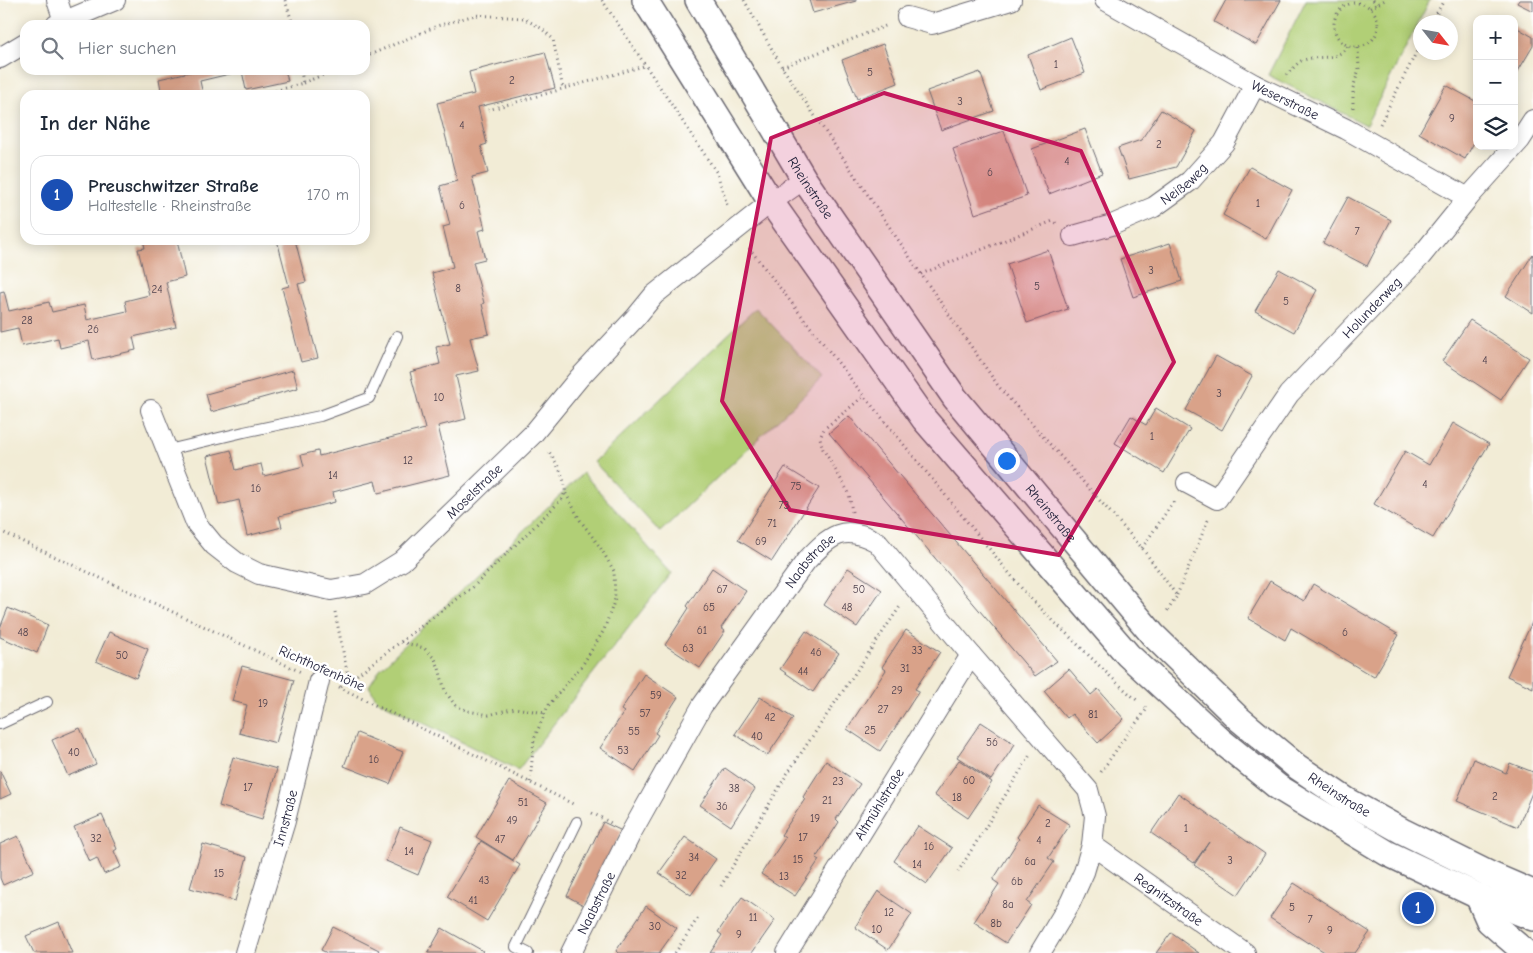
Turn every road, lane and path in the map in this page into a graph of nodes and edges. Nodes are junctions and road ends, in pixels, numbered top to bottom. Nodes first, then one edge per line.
1 (57, 0) edge
2 (114, 0) edge
3 (285, 0) edge
4 (602, 0) edge
5 (645, 0) edge
6 (698, 0) edge
7 (744, 0) edge
8 (1011, 0) edge
9 (1105, 0) edge
10 (1372, 0) edge
11 (1385, 0) edge
12 (1444, 0) edge
13 (1361, 2) edge
14 (1377, 4) junction
15 (1370, 8) junction
16 (1436, 15) edge
17 (907, 17) joint
18 (60, 20) edge
19 (67, 20) edge
20 (291, 20) edge
21 (20, 46) edge
22 (1348, 46) junction
23 (1358, 47) junction
24 (370, 55) edge
25 (0, 58) edge
26 (1413, 59) edge
27 (644, 66) junction
28 (782, 67) junction
29 (302, 75) edge
30 (323, 75) edge
31 (303, 83) junction
32 (1263, 88) junction
33 (563, 89) junction
34 (278, 90) edge
35 (488, 110) dead end
36 (1533, 120) edge
37 (1350, 132) junction
38 (1370, 142) junction
39 (804, 179) junction
40 (1468, 198) junction
41 (771, 202) junction
42 (736, 231) junction
43 (1073, 236) joint
44 (921, 274) junction
45 (397, 336) dead end
46 (864, 396) junction
47 (151, 410) dead end
48 (168, 450) junction
49 (553, 456) dead end
50 (1187, 483) joint
51 (565, 492) junction
52 (1217, 499) junction
53 (0, 531) edge
54 (846, 532) junction
55 (1142, 548) junction
56 (914, 586) junction
57 (331, 590) junction
58 (1177, 596) junction
59 (1153, 635) junction
60 (400, 642) junction
61 (971, 655) junction
62 (353, 678) junction
63 (319, 681) junction
64 (341, 687) junction
65 (47, 702) dead end
66 (545, 713) junction
67 (0, 724) edge
68 (1042, 736) junction
69 (530, 782) junction
70 (1088, 790) junction
71 (583, 808) dead end
72 (591, 813) dead end
73 (577, 822) dead end
74 (631, 833) junction
75 (1092, 845) junction
76 (958, 872) dead end
77 (721, 886) dead end
78 (1533, 893) edge
79 (1478, 896) junction
80 (698, 918) dead end
81 (1533, 918) edge
82 (245, 953) edge
83 (528, 953) edge
84 (571, 953) edge
85 (675, 953) edge
86 (787, 953) edge
87 (1040, 953) edge
88 (1245, 953) edge
89 (1526, 953) edge

1 - 18 street
2 - 19 street
3 - 20 path
4 - 27 path
5 - 41 street, Rheinstraße
6 - 39 street, Rheinstraße
7 - 28 path
8 - 17 street
9 - 32 street, Weserstraße
10 - 14 path
11 - 14 path
12 - 16 path
13 - 15 path
13 - 22 path
14 - 15 path
15 - 23 path
17 - 28 path
21 - 25 street
22 - 23 path
22 - 32 path
23 - 37 path
24 - 33 path
26 - 38 path
27 - 33 path
27 - 42 path
28 - 44 path
29 - 31 path
30 - 31 path
31 - 34 path
32 - 37 street, Weserstraße
32 - 43 street, Neißeweg
33 - 35 path
36 - 40 street, Holunderweg
37 - 38 street, Weserstraße
38 - 40 street, Weserstraße
39 - 41 street, Moselstraße
39 - 59 street, Rheinstraße
40 - 52 street, Holunderweg
41 - 42 street, Moselstraße
41 - 79 street, Rheinstraße
42 - 46 path
42 - 57 street, Moselstraße
43 - 44 path
44 - 55 path
45 - 48 lane
46 - 54 path
46 - 70 path
47 - 48 street, Moselstraße
48 - 57 street, Moselstraße
49 - 51 path
50 - 52 street
50 - 55 path
51 - 60 path
51 - 66 path
52 - 58 path
53 - 63 path, Richthofenhöhe
54 - 56 street, Naabstraße
54 - 74 street, Naabstraße
55 - 58 path
56 - 61 street, Naabstraße
56 - 77 path
57 - 62 path
58 - 59 path
59 - 78 street, Rheinstraße
60 - 62 path
60 - 66 path
61 - 68 street, Naabstraße
61 - 86 street, Altmühlstraße
62 - 64 path
63 - 64 path, Richthofenhöhe
63 - 82 street, Innstraße
64 - 69 path, Richthofenhöhe
65 - 67 lane
66 - 69 path
68 - 70 street, Naabstraße
68 - 76 path
69 - 71 path, Richthofenhöhe
70 - 75 street, Naabstraße
72 - 74 path
73 - 83 lane
74 - 84 street, Naabstraße
75 - 87 street, Naabstraße
75 - 88 street, Regnitzstraße
79 - 81 street, Rheinstraße
79 - 89 street
80 - 85 path

